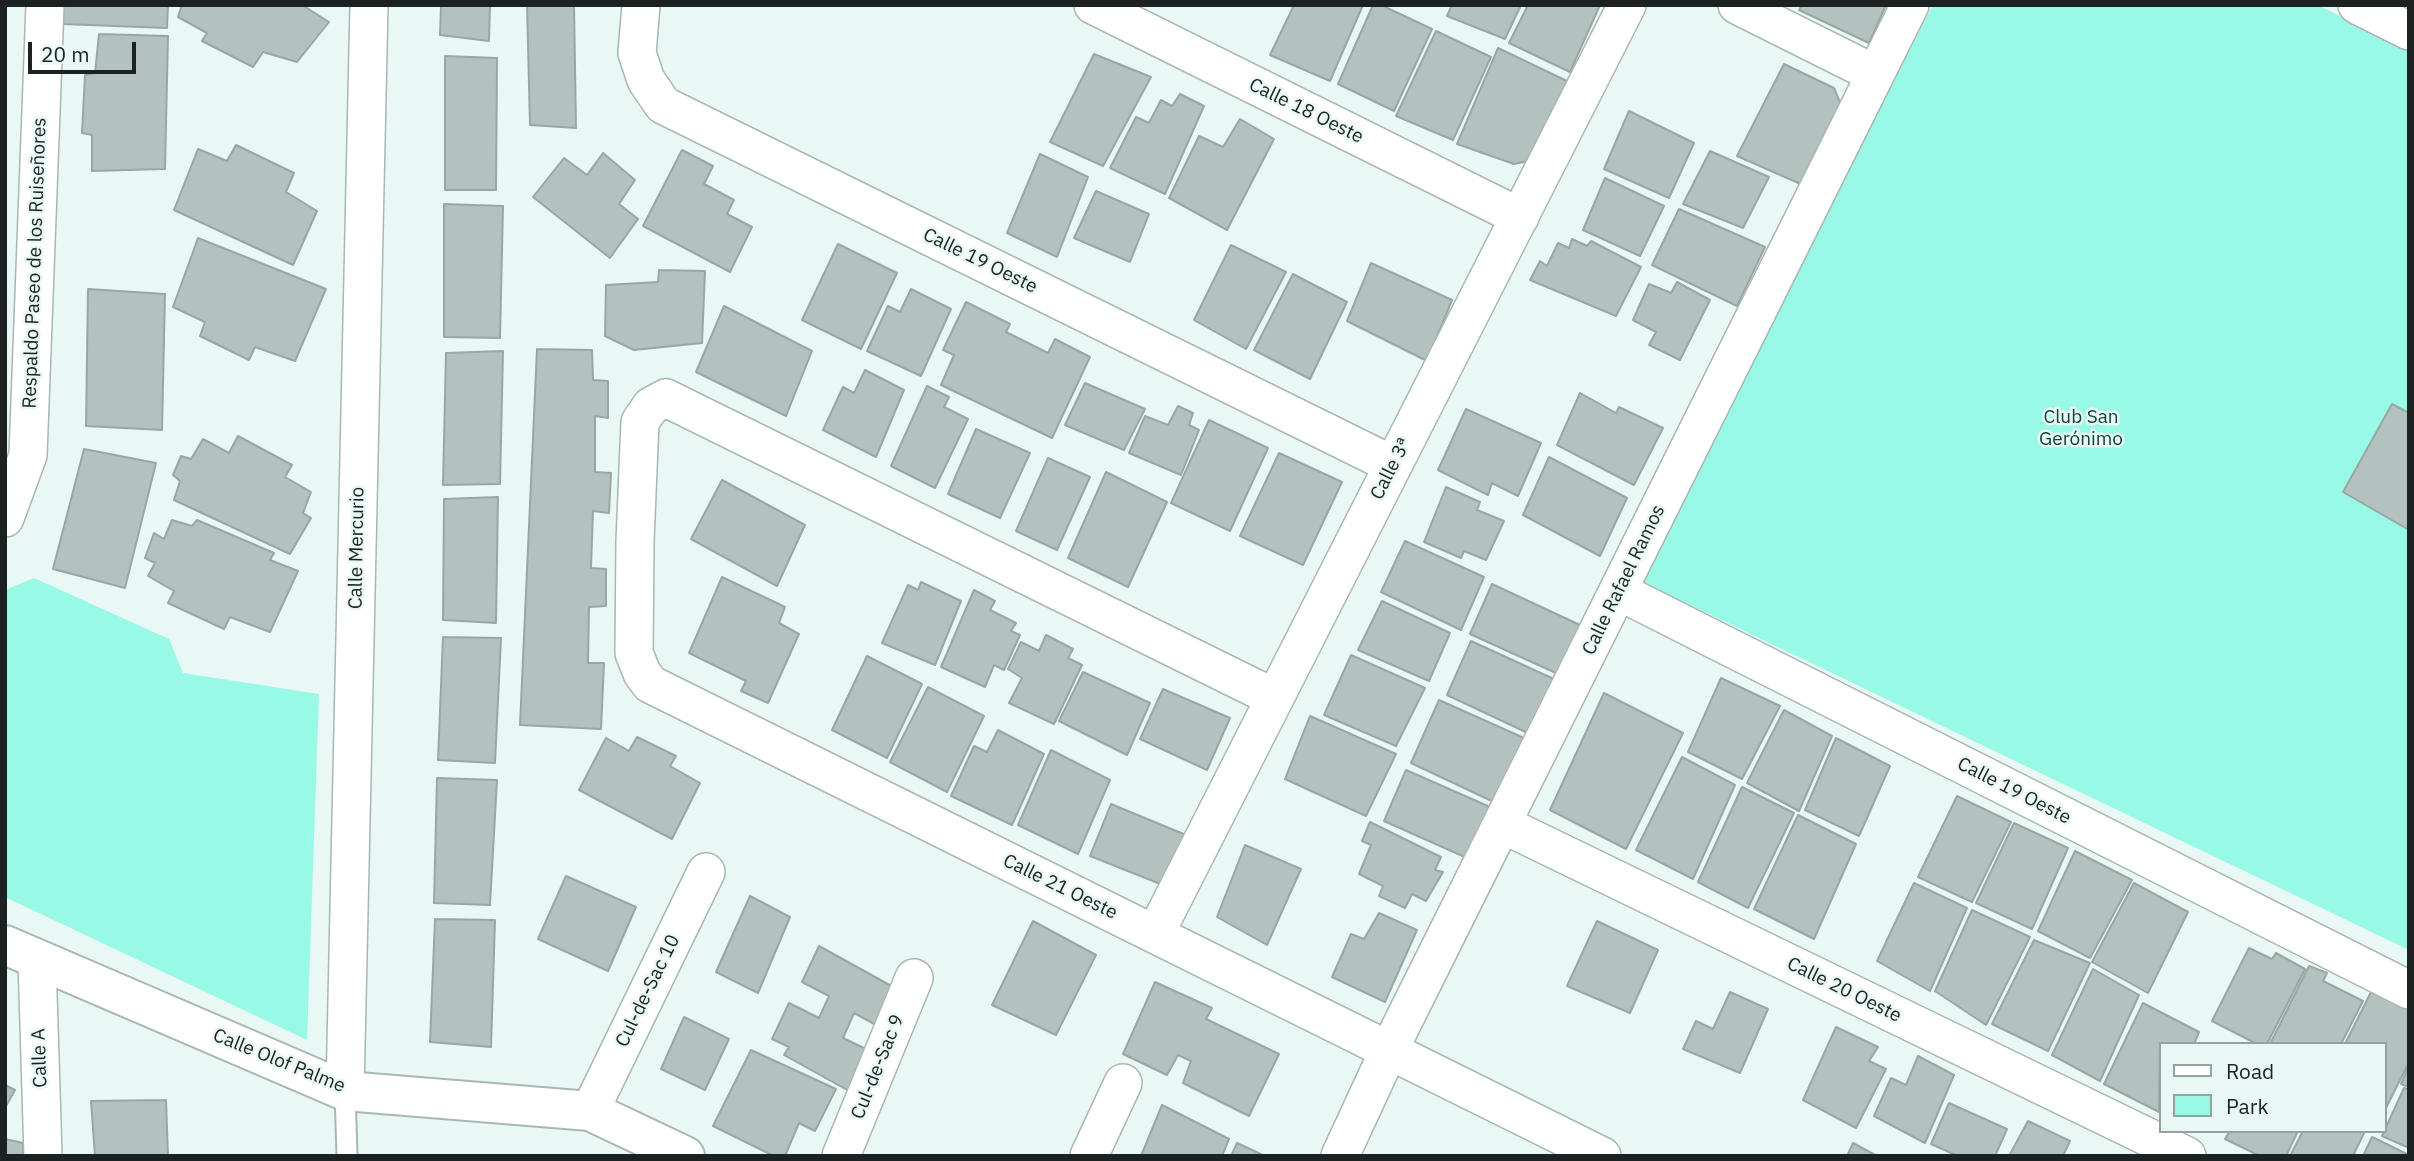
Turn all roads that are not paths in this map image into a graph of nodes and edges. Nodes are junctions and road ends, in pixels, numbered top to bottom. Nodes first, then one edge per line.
1 (45, 5) edge
2 (369, 5) edge
3 (641, 5) edge
4 (1093, 5) edge
5 (1627, 5) edge
6 (1737, 5) edge
7 (1910, 5) edge
8 (2357, 5) edge
9 (2409, 31) edge
10 (1875, 74) junction
11 (1520, 217) junction
12 (1393, 465) junction
13 (5, 518) edge
14 (1618, 591) junction
15 (1275, 698) junction
16 (1502, 824) junction
17 (706, 872) dead end
18 (1155, 934) junction
19 (21, 953) edge
20 (914, 978) dead end
21 (2409, 990) edge
22 (1389, 1050) junction
23 (1123, 1083) dead end
24 (345, 1091) junction
25 (590, 1111) junction
26 (43, 1156) edge
27 (347, 1156) edge
28 (685, 1156) edge
29 (841, 1156) edge
30 (1089, 1156) edge
31 (1340, 1156) edge
32 (1602, 1156) edge
33 (2187, 1156) edge

1 - 13 street, Respaldo Paseo de los Ruiseñores
2 - 24 street, Calle Mercurio
3 - 12 street, Calle 19 Oeste
4 - 11 street, Calle 18 Oeste
5 - 11 street, Calle 3ª
6 - 10 street
7 - 10 street, Calle Rafael Ramos
8 - 9 street
10 - 14 street, Calle Rafael Ramos
11 - 12 street, Calle 3ª
12 - 15 street, Calle 3ª
14 - 16 street, Calle Rafael Ramos
14 - 21 street, Calle 19 Oeste
15 - 18 street, Calle 3ª
15 - 18 street, Calle 21 Oeste
16 - 22 street, Calle Rafael Ramos
16 - 33 street, Calle 20 Oeste
17 - 25 street, Cul-de-Sac 10
18 - 22 street, Calle 21 Oeste
19 - 24 street, Calle Olof Palme
19 - 26 street, Calle A
20 - 29 street, Cul-de-Sac 9
22 - 31 street, Calle Rafael Ramos
22 - 32 street, Calle 21 Oeste
23 - 30 street
24 - 25 street, Calle Olof Palme
24 - 27 lane
25 - 28 street, Calle Olof Palme

